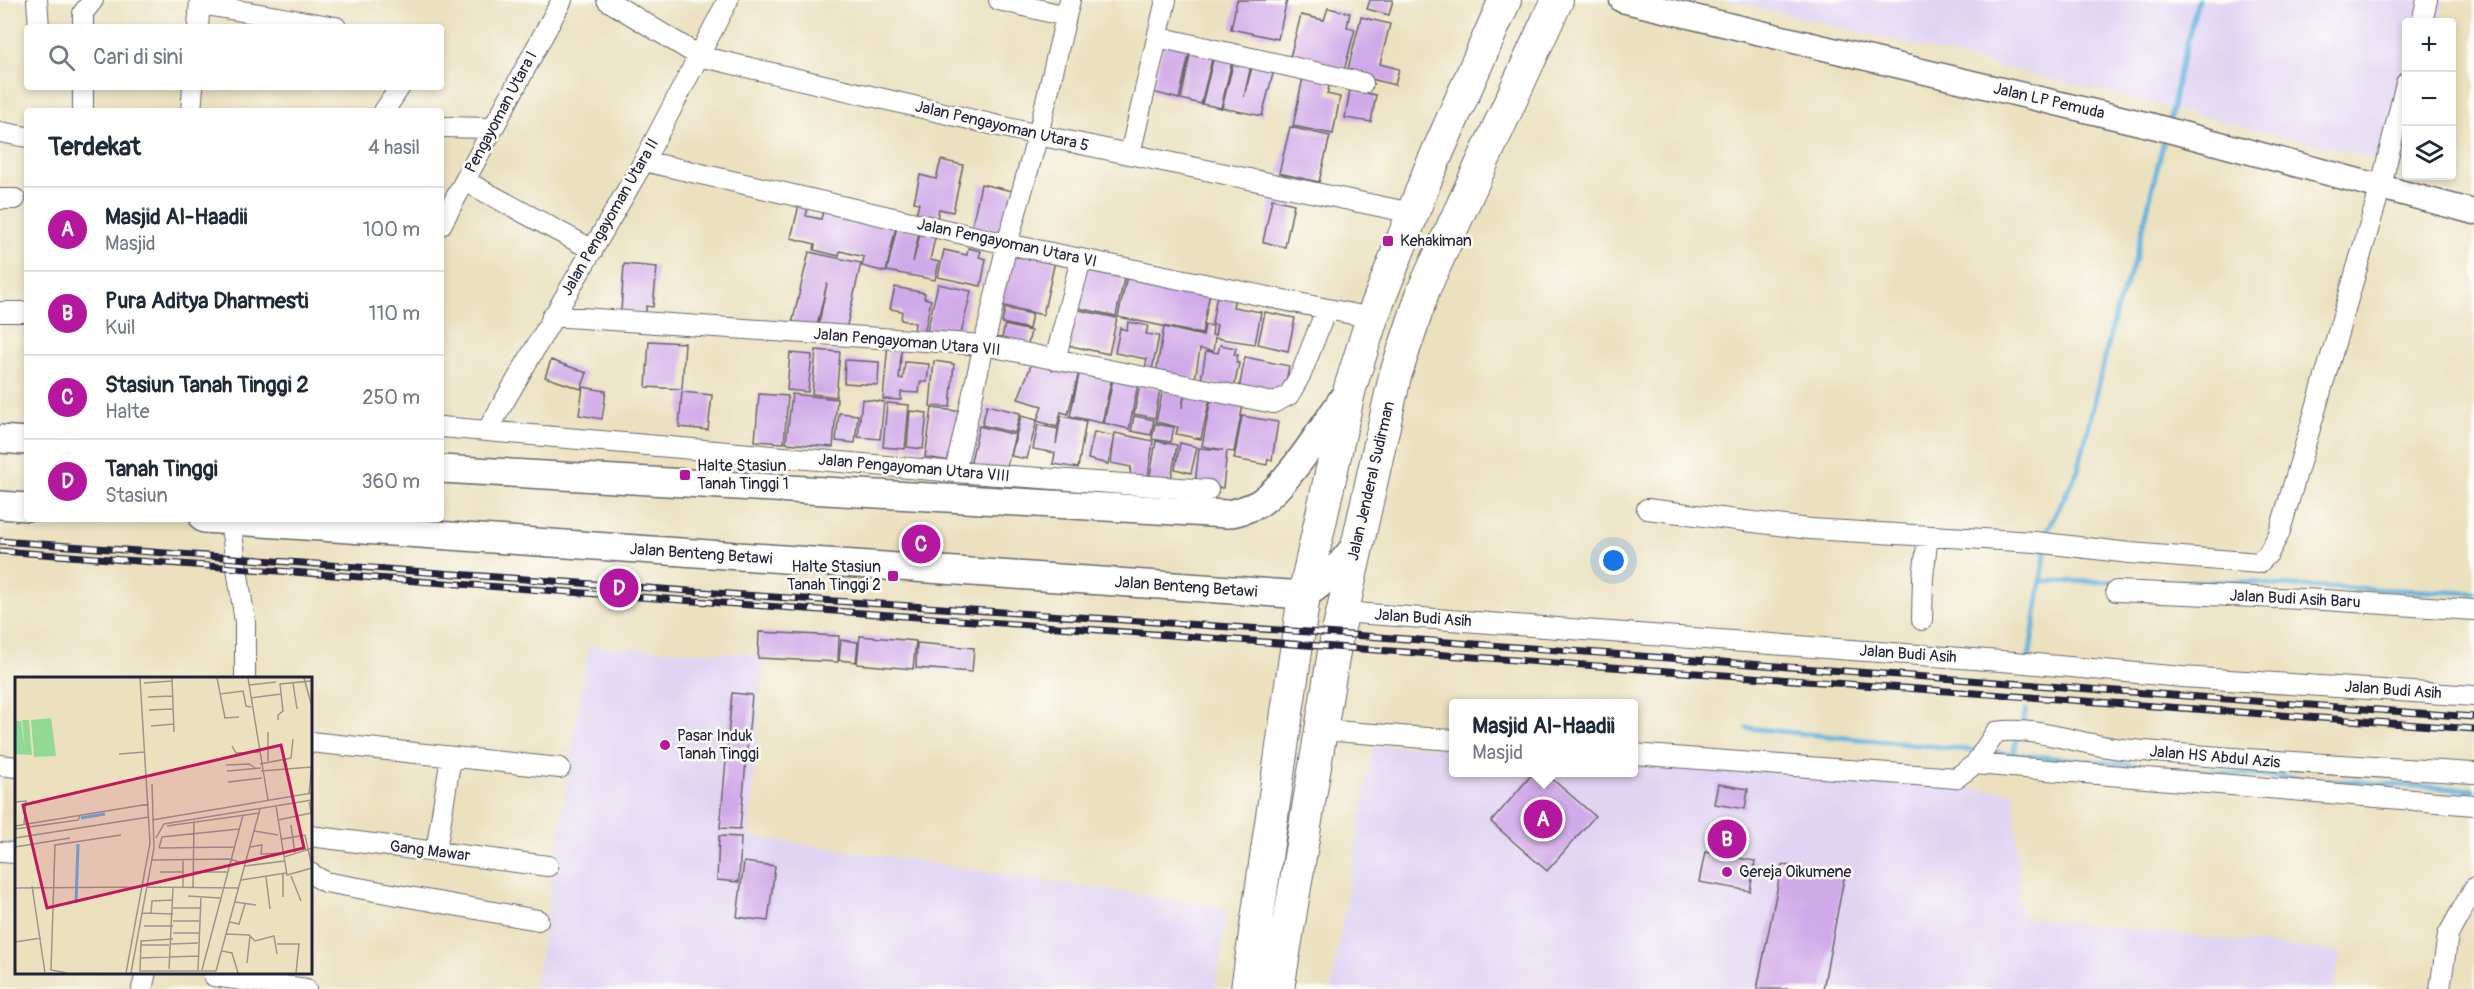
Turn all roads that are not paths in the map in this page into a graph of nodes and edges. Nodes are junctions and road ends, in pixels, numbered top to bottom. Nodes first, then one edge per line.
1 (37, 0) edge
2 (93, 0) edge
3 (562, 0) edge
4 (607, 0) edge
5 (728, 0) edge
6 (999, 0) edge
7 (1167, 0) edge
8 (1505, 0) edge
9 (1557, 0) edge
10 (1622, 0) edge
11 (2427, 0) edge
12 (200, 2) edge
13 (1068, 8) edge
14 (2423, 18) edge
15 (39, 24) edge
16 (83, 24) edge
17 (198, 24) edge
18 (320, 24) edge
19 (1158, 37) junction
20 (699, 56) junction
21 (1364, 83) dead end
22 (83, 90) edge
23 (193, 90) edge
24 (398, 90) edge
25 (2402, 99) edge
26 (83, 108) edge
27 (190, 108) edge
28 (386, 108) edge
29 (444, 127) edge
30 (492, 128) junction
31 (0, 132) edge
32 (1038, 135) junction
33 (24, 136) edge
34 (1130, 154) junction
35 (644, 161) junction
36 (465, 181) junction
37 (2381, 186) junction
38 (2474, 212) edge
39 (1412, 213) junction
40 (444, 220) edge
41 (1007, 244) junction
42 (593, 250) junction
43 (1081, 259) junction
44 (1326, 310) junction
45 (0, 312) edge
46 (24, 312) edge
47 (552, 316) junction
48 (1372, 318) junction
49 (984, 345) junction
50 (1055, 360) junction
51 (1350, 388) junction
52 (1343, 420) junction
53 (444, 428) edge
54 (1383, 429) junction
55 (487, 431) junction
56 (0, 439) edge
57 (24, 441) edge
58 (444, 469) edge
59 (955, 472) junction
60 (1208, 490) dead end
61 (0, 505) edge
62 (24, 507) edge
63 (1647, 509) dead end
64 (218, 522) edge
65 (246, 522) edge
66 (1928, 536) junction
67 (1357, 544) junction
68 (2116, 591) dead end
69 (1304, 595) junction
70 (2474, 610) edge
71 (1342, 612) junction
72 (1922, 620) dead end
73 (245, 677) edge
74 (2474, 696) edge
75 (1322, 730) junction
76 (1449, 740) edge
77 (312, 742) edge
78 (2076, 743) junction
79 (2121, 751) junction
80 (1638, 753) edge
81 (451, 757) junction
82 (1979, 758) junction
83 (2246, 760) junction
84 (2278, 763) junction
85 (0, 765) edge
86 (15, 767) edge
87 (560, 768) dead end
88 (2071, 771) junction
89 (2474, 773) edge
90 (2119, 774) junction
91 (2242, 785) junction
92 (2274, 787) junction
93 (2474, 805) edge
94 (312, 836) edge
95 (436, 851) junction
96 (0, 852) edge
97 (15, 853) edge
98 (548, 866) dead end
99 (312, 874) edge
100 (2474, 888) edge
101 (538, 920) dead end
102 (146, 974) edge
103 (213, 979) edge
104 (142, 989) edge
105 (306, 989) edge
106 (1246, 989) edge
107 (1278, 989) edge
108 (2440, 989) edge

1 - 15 street
2 - 16 street
3 - 30 street, Pengayoman Utara I
4 - 20 street, Jalan Pengayoman Utara 5
5 - 20 street, Jalan Pengayoman Utara II
6 - 13 street
7 - 19 street
8 - 39 main road
9 - 54 main road, Jalan Jenderal Sudirman
10 - 37 street, Jalan LP Pemuda
11 - 14 street
12 - 17 street
12 - 18 street
13 - 32 street
19 - 21 street
19 - 34 street
20 - 32 street, Jalan Pengayoman Utara 5
20 - 35 street, Jalan Pengayoman Utara II
22 - 26 street
23 - 27 street
24 - 28 street
25 - 37 street
29 - 30 street
30 - 36 street, Pengayoman Utara I
31 - 33 street
32 - 34 street, Jalan Pengayoman Utara 5
32 - 41 street
34 - 39 street, Jalan Pengayoman Utara 5
35 - 41 street, Jalan Pengayoman Utara VI
35 - 42 street, Jalan Pengayoman Utara II
36 - 40 street, Pengayoman Utara I
36 - 42 street
37 - 38 street, Jalan LP Pemuda
37 - 66 street
39 - 48 main road
41 - 43 street, Jalan Pengayoman Utara VI
41 - 49 street
42 - 47 street, Jalan Pengayoman Utara II
43 - 44 street, Jalan Pengayoman Utara VI
43 - 50 street
44 - 48 street, Jalan Pengayoman Utara VI
44 - 50 street, Jalan Pengayoman Utara VII
45 - 46 street
47 - 49 street, Jalan Pengayoman Utara VII
47 - 55 street, Jalan Pengayoman Utara II
48 - 51 main road
49 - 50 street, Jalan Pengayoman Utara VII
49 - 59 street
51 - 52 main road
51 - 58 main road
52 - 54 main road
52 - 69 main road
53 - 55 street, Jalan Pengayoman Utara VIII
54 - 67 main road, Jalan Jenderal Sudirman
55 - 59 street, Jalan Pengayoman Utara VIII
56 - 57 main road
59 - 60 street, Jalan Pengayoman Utara VIII
61 - 62 main road
63 - 66 street
64 - 73 street
65 - 69 main road, Jalan Benteng Betawi
66 - 72 street
67 - 69 main road
67 - 71 main road, Jalan Jenderal Sudirman
68 - 70 street, Jalan Budi Asih Baru
69 - 106 main road
71 - 74 street, Jalan Budi Asih
71 - 75 main road, Jalan Jenderal Sudirman
75 - 76 street
75 - 107 main road, Jalan Jenderal Sudirman
77 - 81 street
78 - 79 street, Jalan HS Abdul Azis
78 - 82 street, Jalan HS Abdul Azis
78 - 88 street
79 - 83 street, Jalan HS Abdul Azis
79 - 90 street
80 - 82 street
81 - 87 street
81 - 95 street
82 - 88 street
83 - 84 street, Jalan HS Abdul Azis
83 - 91 street
84 - 89 street, Jalan HS Abdul Azis
84 - 92 street
85 - 86 street
88 - 90 street
90 - 91 street
91 - 92 street
92 - 93 street
94 - 95 street, Gang Mawar
95 - 98 street, Gang Mawar
96 - 97 street
99 - 101 street
100 - 108 street
102 - 104 street
103 - 105 street

